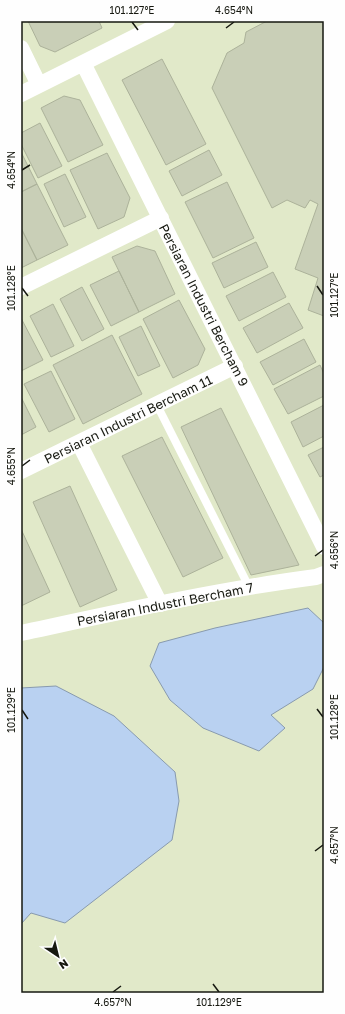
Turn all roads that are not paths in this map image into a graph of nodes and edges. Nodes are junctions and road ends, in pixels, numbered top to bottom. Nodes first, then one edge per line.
1 (167, 21) edge
2 (21, 48) edge
3 (83, 63) junction
4 (39, 85) junction
5 (21, 94) edge
6 (161, 218) junction
7 (21, 287) edge
8 (235, 366) junction
9 (157, 404) junction
10 (79, 443) junction
11 (21, 471) edge
12 (324, 547) edge
13 (316, 576) edge
14 (249, 587) junction
15 (160, 604) junction
16 (21, 633) edge

1 - 3 street
2 - 4 street
3 - 4 street
3 - 6 street, Persiaran Industri Bercham 9
4 - 5 street
6 - 7 street
6 - 8 street, Persiaran Industri Bercham 9
8 - 9 street, Persiaran Industri Bercham 11
8 - 12 street, Persiaran Industri Bercham 9
9 - 10 street, Persiaran Industri Bercham 11
9 - 14 lane
10 - 11 street, Persiaran Industri Bercham 11
10 - 15 street
13 - 14 street, Persiaran Industri Bercham 7
14 - 15 street, Persiaran Industri Bercham 7
15 - 16 street, Persiaran Industri Bercham 7

